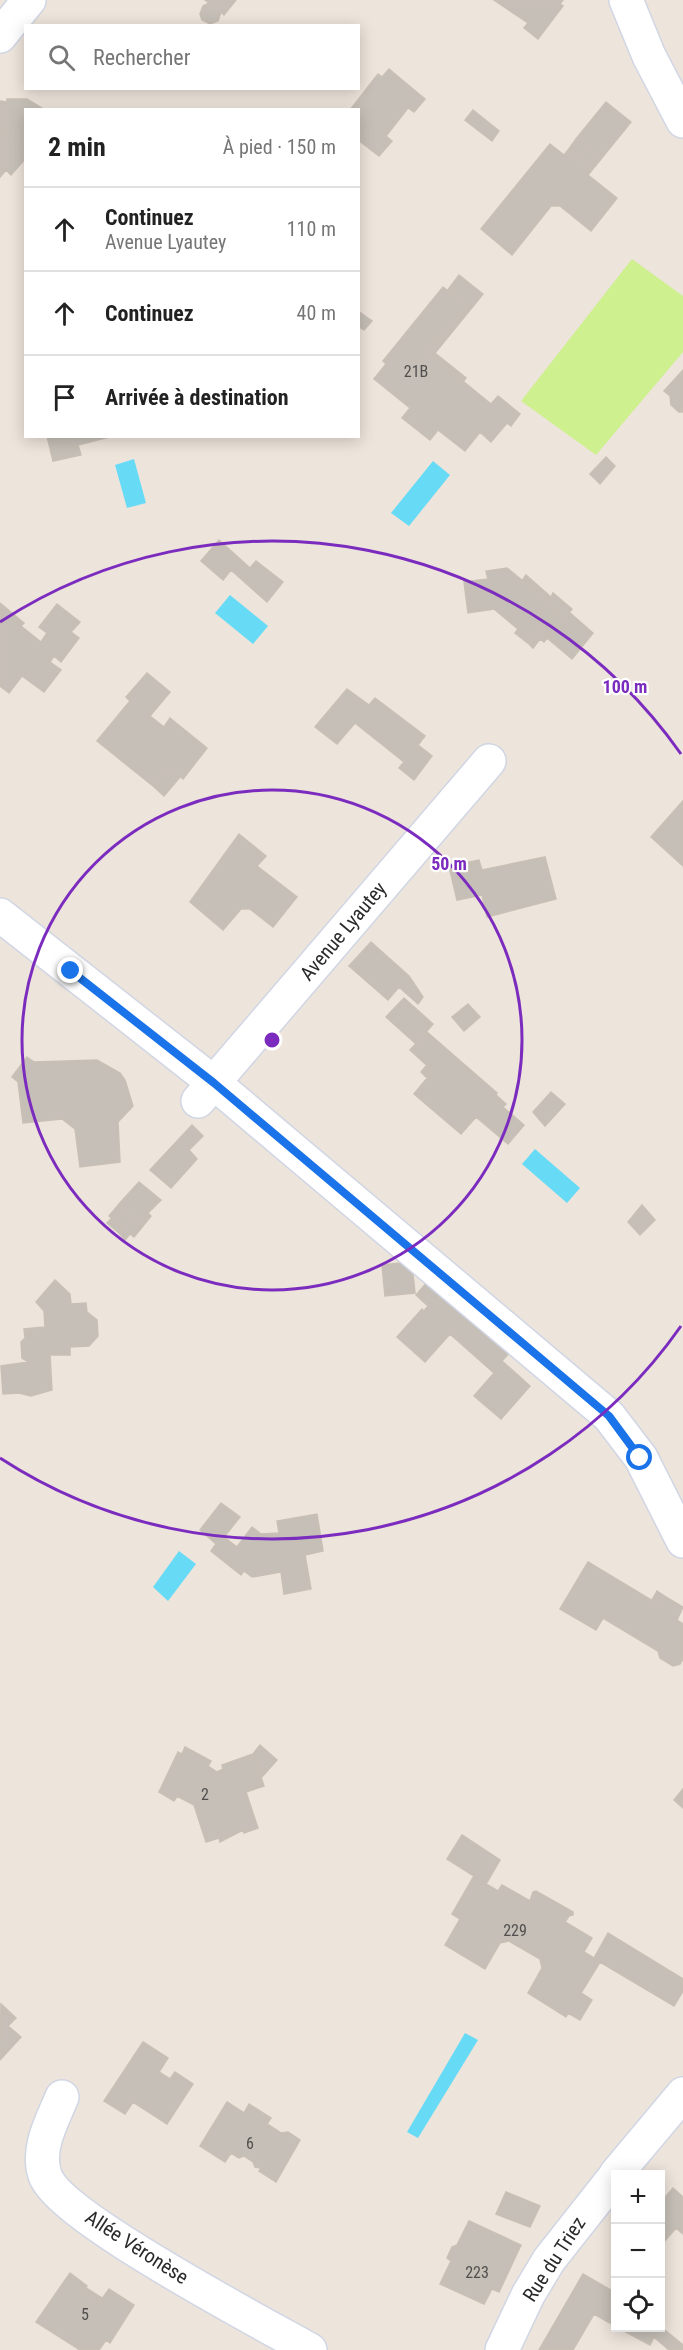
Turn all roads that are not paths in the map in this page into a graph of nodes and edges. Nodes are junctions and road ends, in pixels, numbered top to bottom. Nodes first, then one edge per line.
1 (29, 0) edge
2 (626, 0) edge
3 (0, 36) edge
4 (675, 84) edge
5 (683, 121) edge
6 (489, 761) dead end
7 (0, 915) edge
8 (212, 1092) junction
9 (683, 1541) edge
10 (683, 2094) edge
11 (62, 2097) dead end
12 (620, 2170) edge
13 (611, 2181) edge
14 (310, 2350) edge
15 (502, 2350) edge

1 - 3 street
2 - 4 street
4 - 5 street
6 - 8 street, Avenue Lyautey
7 - 8 street
8 - 9 street
10 - 12 street, Rue du Triez
11 - 14 street, Allée Véronèse
13 - 15 street, Rue du Triez

